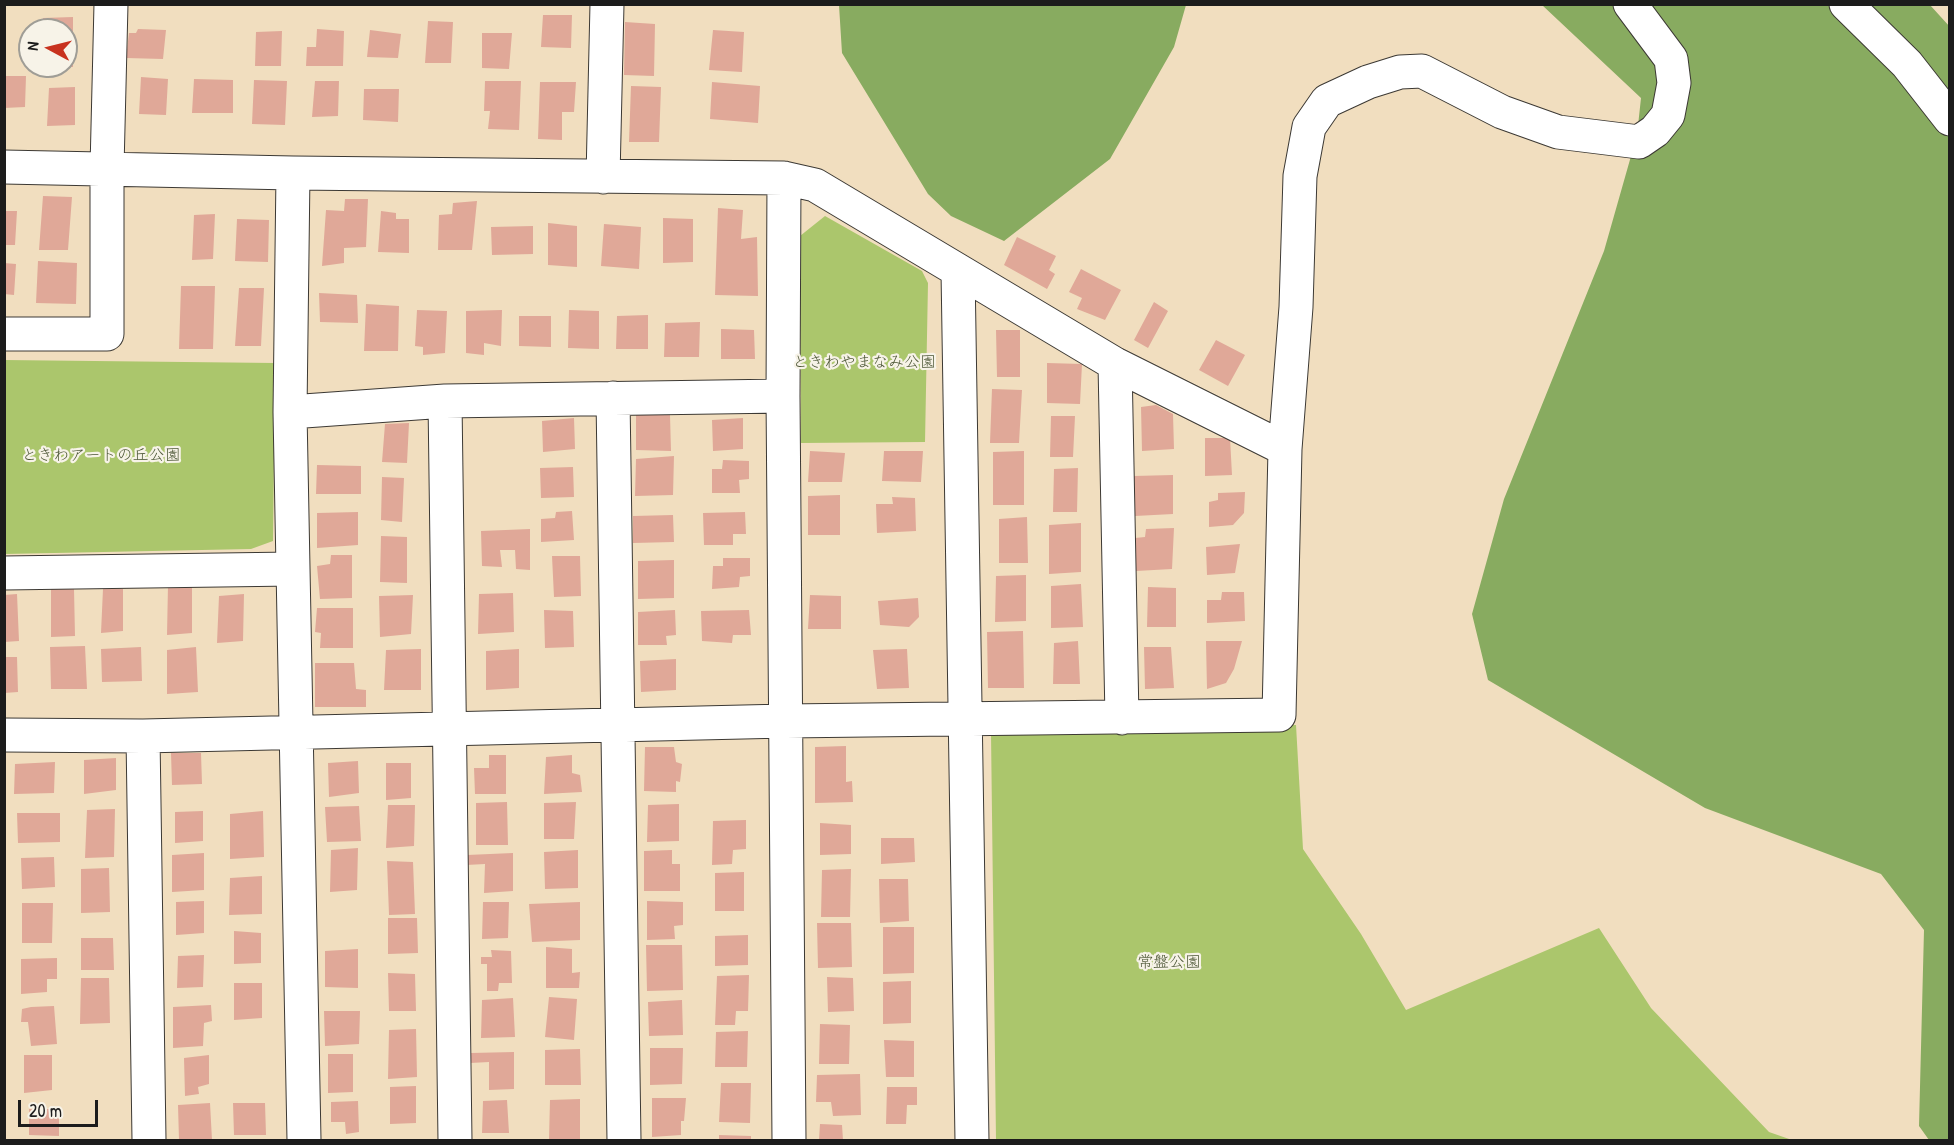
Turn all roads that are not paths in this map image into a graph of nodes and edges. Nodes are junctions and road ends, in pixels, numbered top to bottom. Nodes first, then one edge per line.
1 (111, 4) edge
2 (607, 4) edge
3 (1630, 4) edge
4 (1846, 4) edge
5 (1950, 119) edge
6 (4, 167) edge
7 (107, 168) junction
8 (293, 173) junction
9 (603, 177) junction
10 (784, 178) junction
11 (958, 271) junction
12 (4, 334) edge
13 (1115, 364) junction
14 (783, 396) junction
15 (613, 398) junction
16 (444, 401) junction
17 (291, 412) junction
18 (1285, 449) junction
19 (293, 568) junction
20 (4, 573) edge
21 (965, 718) junction
22 (1122, 718) junction
23 (786, 721) junction
24 (618, 725) junction
25 (448, 728) junction
26 (297, 733) junction
27 (4, 735) edge
28 (143, 736) junction
29 (149, 1140) edge
30 (304, 1140) edge
31 (455, 1140) edge
32 (624, 1140) edge
33 (789, 1140) edge
34 (972, 1140) edge

1 - 7 street
2 - 9 street
3 - 18 street
4 - 5 street
6 - 7 street
7 - 8 street
7 - 12 street
8 - 9 street
8 - 17 street
9 - 10 street
10 - 11 street
10 - 14 street
11 - 13 street
11 - 21 street
13 - 18 street
13 - 22 street
14 - 15 street
14 - 23 street
15 - 16 street
15 - 24 street
16 - 17 street
16 - 25 street
17 - 19 street
18 - 22 street
19 - 20 street
19 - 26 street
21 - 22 street
21 - 23 street
21 - 34 street
23 - 24 street
23 - 33 street
24 - 25 street
24 - 32 street
25 - 26 street
25 - 31 street
26 - 28 street
26 - 30 street
27 - 28 street
28 - 29 street

